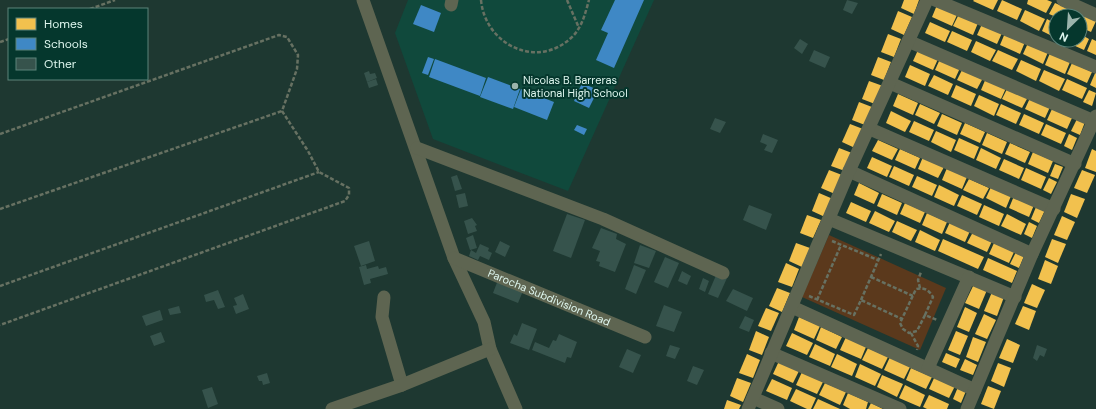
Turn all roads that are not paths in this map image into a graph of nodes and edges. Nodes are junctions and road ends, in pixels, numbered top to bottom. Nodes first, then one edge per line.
1 (363, 0) edge
2 (927, 0) edge
3 (935, 0) edge
4 (1063, 0) edge
5 (1096, 15) edge
6 (908, 41) junction
7 (1096, 67) edge
8 (890, 83) junction
9 (1095, 118) edge
10 (870, 129) junction
11 (417, 148) junction
12 (1075, 164) junction
13 (849, 171) junction
14 (1054, 209) junction
15 (829, 219) junction
16 (1032, 254) junction
17 (454, 258) junction
18 (723, 273) dead end
19 (969, 277) junction
20 (384, 297) dead end
21 (1015, 297) junction
22 (792, 307) junction
23 (645, 337) dead end
24 (490, 349) junction
25 (771, 353) junction
26 (928, 368) junction
27 (402, 385) junction
28 (975, 390) junction
29 (750, 403) edge
30 (332, 409) edge
31 (516, 409) edge
32 (778, 409) edge
33 (900, 409) edge
34 (967, 409) edge

1 - 11 street
2 - 6 street
3 - 7 street
4 - 5 street
6 - 8 street
6 - 9 street
8 - 10 street
8 - 12 street
9 - 12 street
10 - 13 street
10 - 14 street
11 - 17 street
11 - 18 street
12 - 14 street
13 - 15 street
13 - 16 street
14 - 16 street
15 - 19 street
15 - 22 street
16 - 21 street
17 - 23 street, Parocha Subdivision Road
17 - 24 street
19 - 21 street
19 - 26 street
20 - 27 street
21 - 28 street
22 - 25 street
22 - 26 street
24 - 27 street
24 - 31 street
25 - 29 street
25 - 33 street
26 - 28 street
27 - 30 street
28 - 34 street
29 - 32 street

